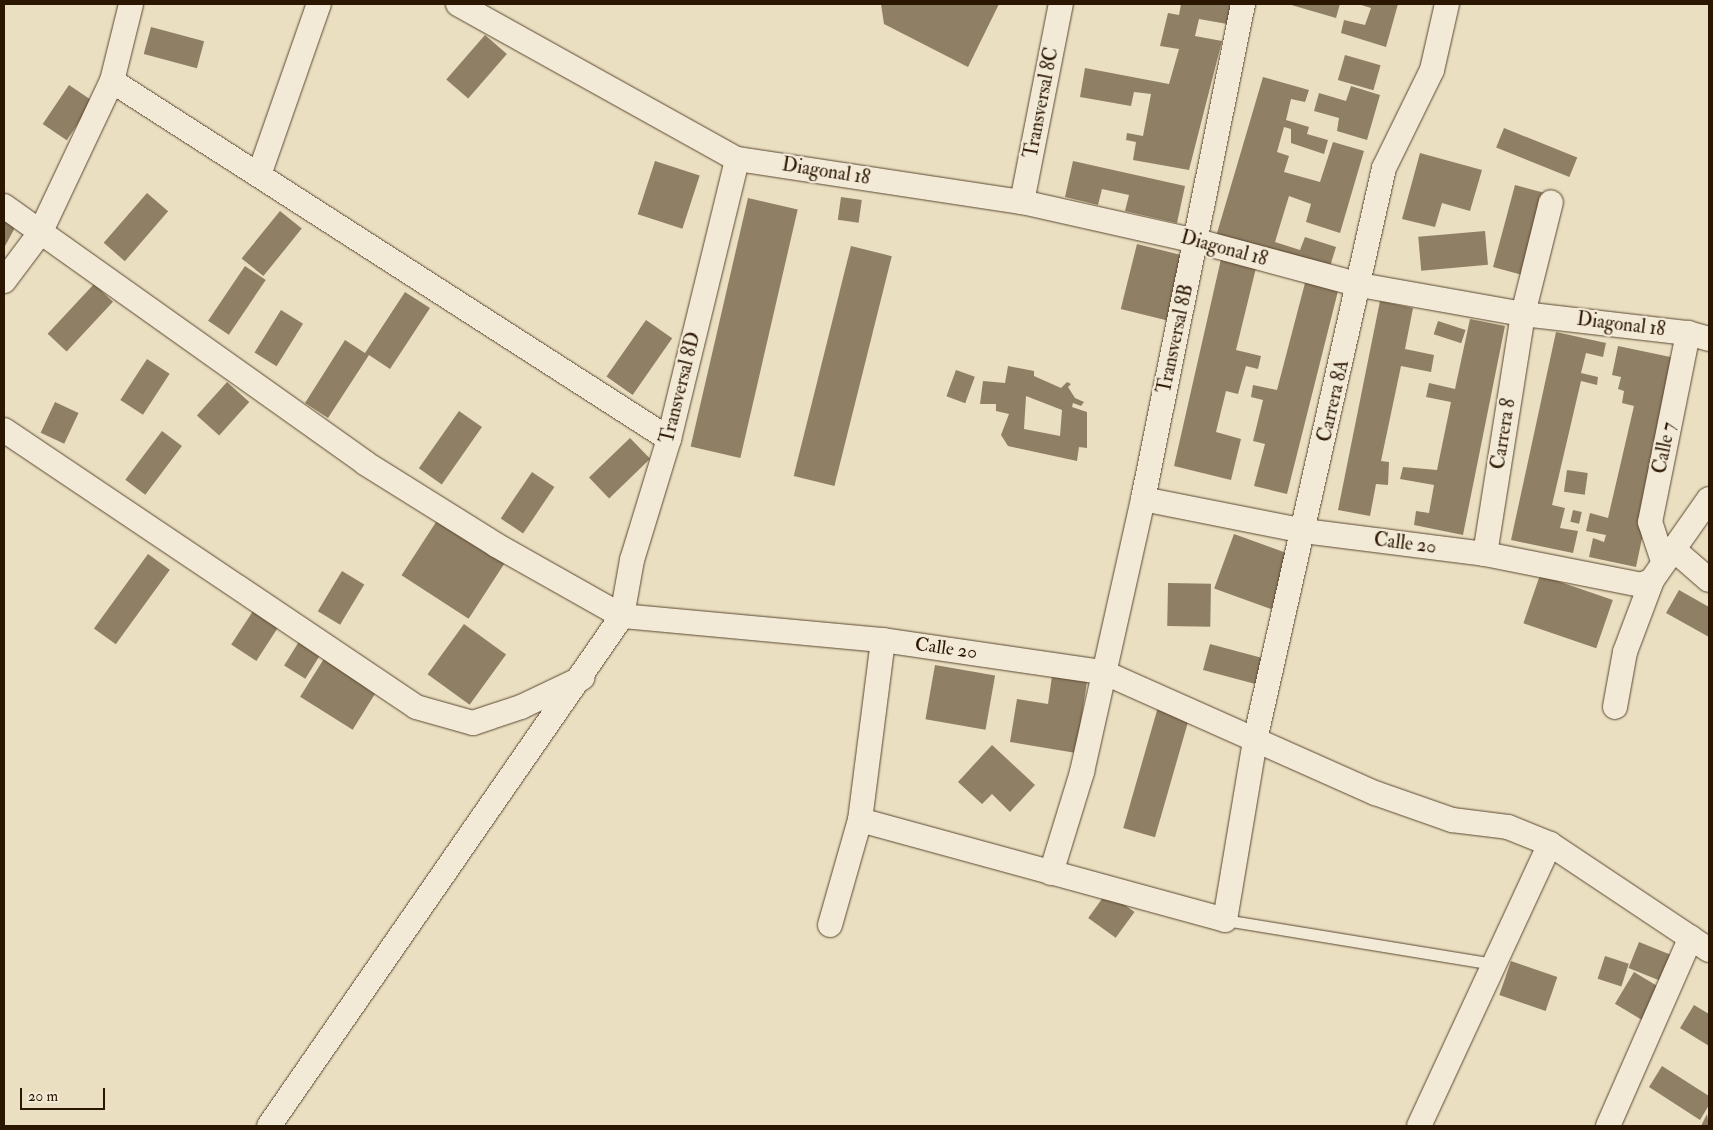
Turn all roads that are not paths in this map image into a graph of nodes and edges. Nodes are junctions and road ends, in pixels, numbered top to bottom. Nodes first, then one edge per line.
1 (131, 4) edge
2 (319, 4) edge
3 (458, 4) edge
4 (1061, 4) edge
5 (1243, 4) edge
6 (1447, 4) edge
7 (112, 81) junction
8 (738, 159) junction
9 (259, 175) junction
10 (1022, 202) junction
11 (1551, 202) dead end
12 (4, 206) edge
13 (40, 233) junction
14 (1197, 240) junction
15 (4, 281) edge
16 (1360, 285) junction
17 (1523, 314) junction
18 (1699, 336) edge
19 (4, 430) edge
20 (669, 439) junction
21 (1143, 499) junction
22 (1709, 499) edge
23 (1304, 531) junction
24 (1485, 554) junction
25 (1662, 565) junction
26 (1709, 580) edge
27 (622, 616) junction
28 (883, 640) junction
29 (1103, 672) junction
30 (583, 677) junction
31 (1615, 707) dead end
32 (1255, 740) junction
33 (860, 820) junction
34 (1550, 844) junction
35 (1051, 873) junction
36 (1225, 920) junction
37 (830, 926) dead end
38 (1700, 944) edge
39 (1494, 964) junction
40 (269, 1126) edge
41 (1419, 1126) edge
42 (1608, 1126) edge

1 - 7 street
2 - 9 street
3 - 8 street
4 - 10 street, Transversal 8C
5 - 14 street, Transversal 8B
6 - 16 street, Carrera 8A
7 - 9 street
7 - 13 street
8 - 10 street, Diagonal 18
8 - 20 street, Transversal 8D
9 - 20 street
10 - 14 street, Diagonal 18
11 - 17 street, Carrera 8
12 - 13 street
13 - 15 street
13 - 27 street
14 - 16 street, Diagonal 18
14 - 21 street, Transversal 8B
16 - 17 street, Diagonal 18
16 - 23 street, Carrera 8A
17 - 18 street, Diagonal 18
17 - 24 street, Carrera 8
18 - 25 street, Calle 7
19 - 30 street
20 - 27 street, Transversal 8D
21 - 23 street, Calle 20
21 - 29 street, Transversal 8B
22 - 25 street
23 - 24 street, Calle 20
23 - 32 street, Carrera 8A
24 - 25 street, Calle 20
25 - 26 street
25 - 31 street
27 - 28 street, Calle 20
27 - 30 street
28 - 29 street, Calle 20
28 - 33 street
29 - 32 street, Calle 20
29 - 35 street, Transversal 8B
30 - 40 street
32 - 34 street, Calle 20
32 - 36 street, Carrera 8A
33 - 35 street
33 - 37 street
34 - 38 street, Calle 20
34 - 39 street
35 - 36 street
36 - 39 lane
38 - 42 street
39 - 41 street

